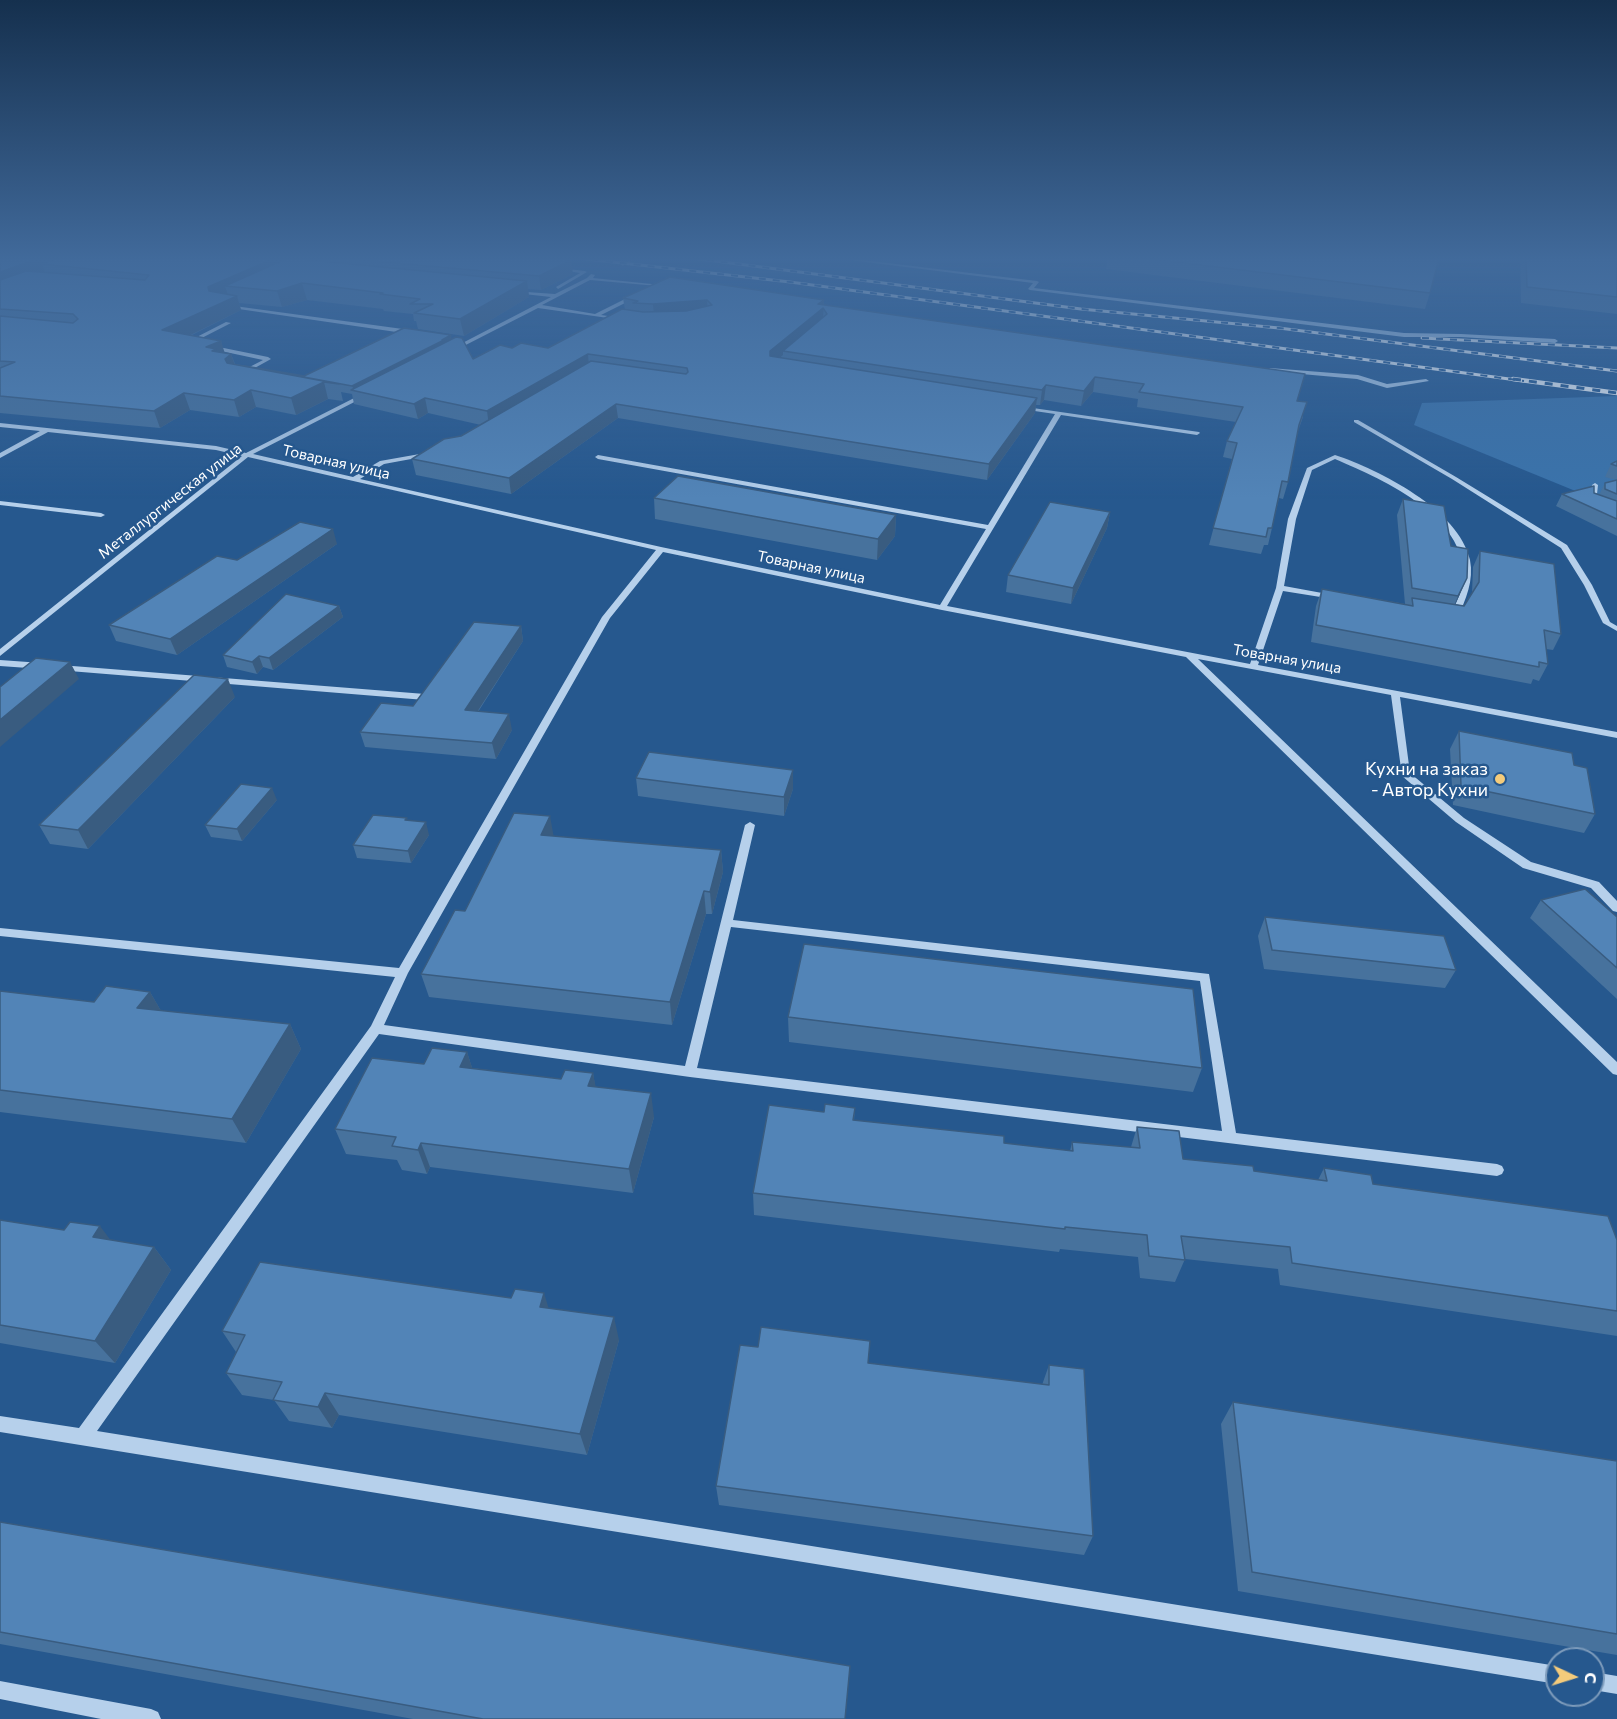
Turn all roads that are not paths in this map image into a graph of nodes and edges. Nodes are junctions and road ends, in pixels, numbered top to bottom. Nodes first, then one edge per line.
1 (198, 338) edge
2 (475, 338) edge
3 (1488, 338) edge
4 (459, 339) edge
5 (470, 341) junction
6 (1555, 341) dead end
7 (450, 351) edge
8 (1257, 369) edge
9 (246, 378) edge
10 (1426, 381) dead end
11 (378, 388) edge
12 (346, 397) edge
13 (357, 399) junction
14 (1014, 406) edge
15 (1059, 413) junction
16 (1356, 421) dead end
17 (0, 424) edge
18 (47, 430) junction
19 (1197, 433) dead end
20 (439, 453) edge
21 (247, 455) junction
22 (0, 456) edge
23 (598, 457) dead end
24 (353, 480) junction
25 (1595, 485) edge
26 (0, 502) edge
27 (1617, 513) edge
28 (101, 515) dead end
29 (990, 528) junction
30 (661, 549) junction
31 (1280, 588) junction
32 (1338, 598) edge
33 (942, 608) junction
34 (1442, 616) edge
35 (1617, 629) edge
36 (0, 653) edge
37 (1188, 655) junction
38 (0, 663) edge
39 (1253, 667) junction
40 (1395, 693) junction
41 (425, 697) edge
42 (1617, 735) edge
43 (750, 825) dead end
44 (1617, 908) edge
45 (726, 923) junction
46 (0, 932) edge
47 (402, 973) junction
48 (376, 1029) junction
49 (1617, 1070) edge
50 (690, 1072) junction
51 (1230, 1138) junction
52 (1497, 1170) dead end
53 (0, 1424) edge
54 (83, 1437) junction
55 (1545, 1673) edge
56 (0, 1690) edge
57 (151, 1719) edge

1 - 9 street
2 - 5 street
3 - 6 street
4 - 5 street
5 - 7 street
8 - 10 street
11 - 13 street, Металлургическая улица
12 - 13 street
13 - 21 street, Металлургическая улица
14 - 15 street
15 - 19 street
15 - 29 street
16 - 35 street
17 - 18 street, Товарная улица
18 - 21 street, Товарная улица
18 - 22 street
20 - 24 street
21 - 24 street, Товарная улица
21 - 36 street, Металлургическая улица
23 - 29 street
24 - 30 street, Товарная улица
25 - 27 street
26 - 28 street
29 - 33 street
30 - 33 street, Товарная улица
30 - 47 street
31 - 32 street
31 - 34 street
31 - 39 street
33 - 37 street, Товарная улица
37 - 39 street, Товарная улица
37 - 49 street
38 - 41 street
39 - 40 street, Товарная улица
40 - 42 street, Товарная улица
40 - 44 street
43 - 45 street
45 - 50 street
45 - 51 street
46 - 47 street
47 - 48 street
48 - 50 street
48 - 54 street
50 - 51 street
51 - 52 street
53 - 54 street
54 - 55 street
56 - 57 street

